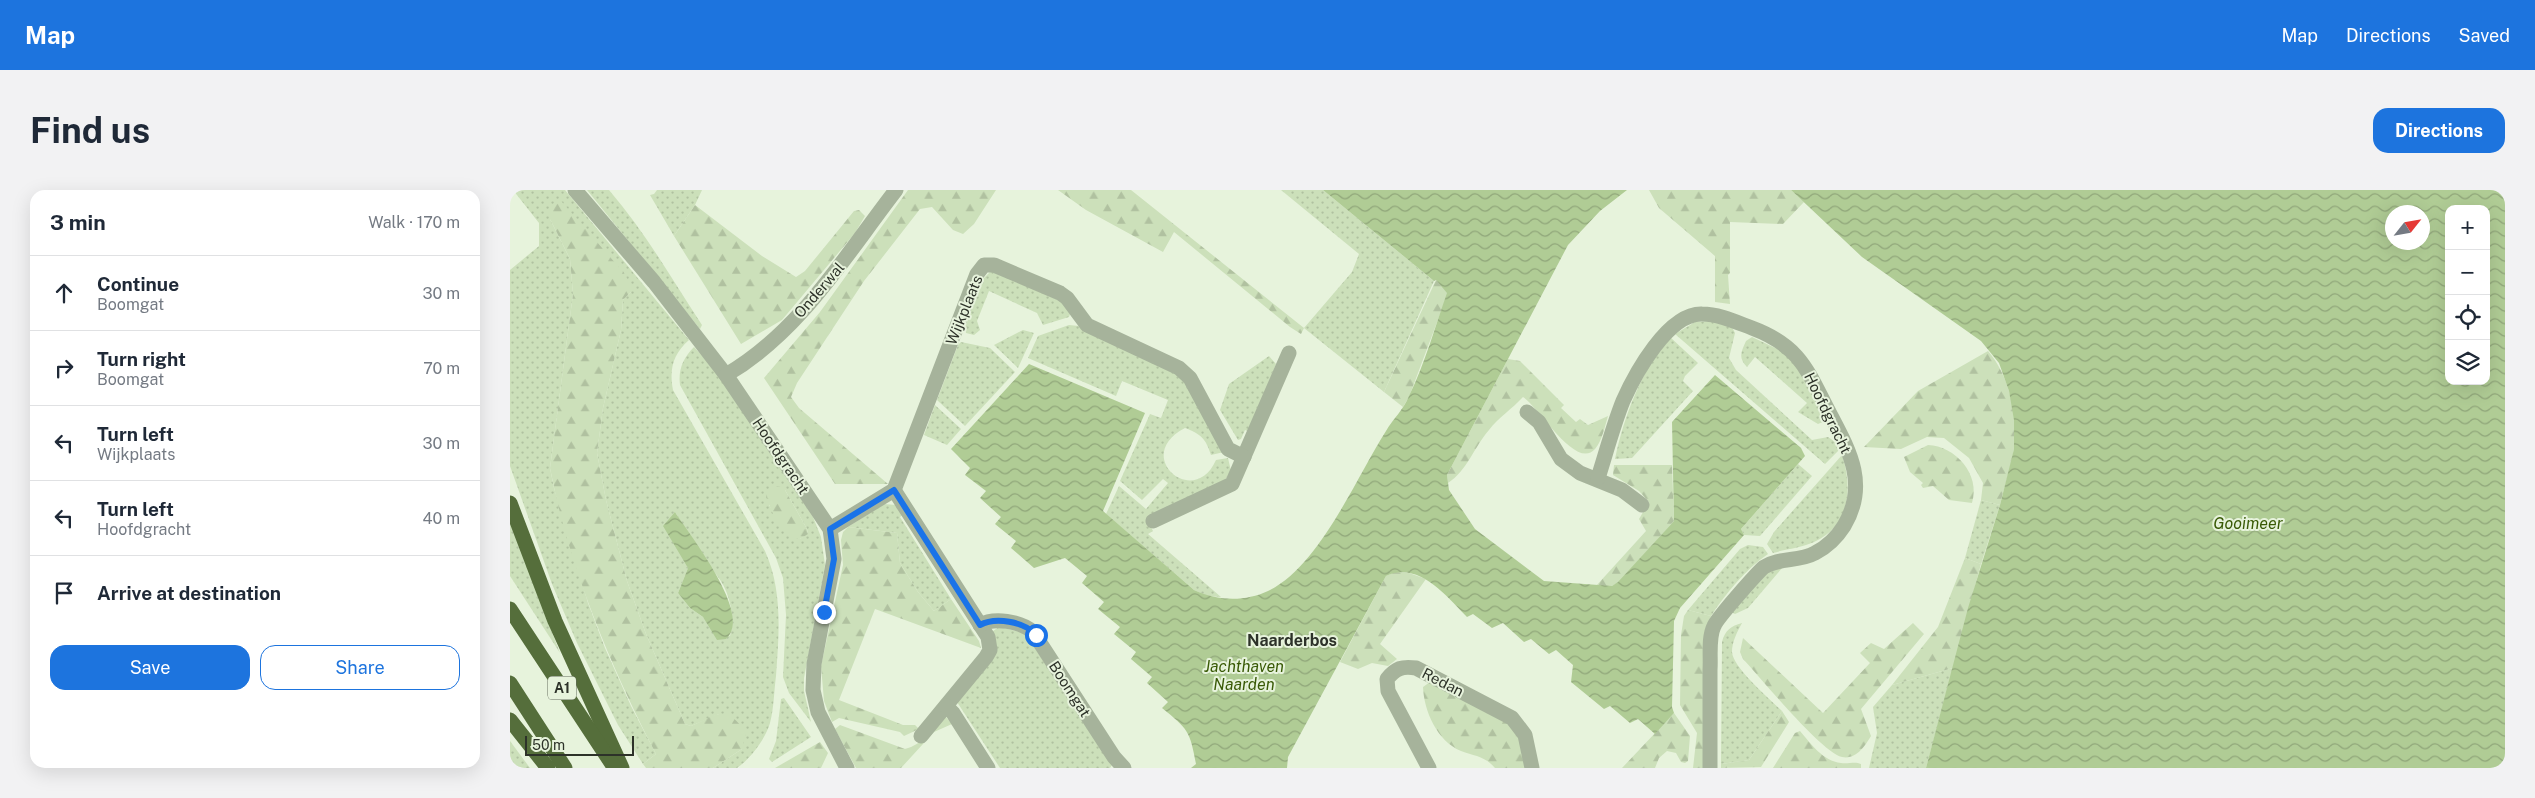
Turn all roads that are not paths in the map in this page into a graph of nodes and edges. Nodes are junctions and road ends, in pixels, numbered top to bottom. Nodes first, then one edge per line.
1 (575, 190) edge
2 (896, 190) edge
3 (1289, 353) dead end
4 (726, 375) junction
5 (1527, 412) dead end
6 (1244, 457) junction
7 (1598, 478) junction
8 (894, 490) junction
9 (510, 503) edge
10 (1642, 505) dead end
11 (1153, 521) dead end
12 (830, 529) junction
13 (510, 609) edge
14 (980, 625) junction
15 (510, 683) edge
16 (946, 706) junction
17 (510, 720) edge
18 (920, 736) dead end
19 (548, 768) edge
20 (565, 768) edge
21 (614, 768) edge
22 (622, 768) edge
23 (847, 768) edge
24 (988, 768) edge
25 (1124, 768) edge
26 (1429, 768) edge
27 (1532, 768) edge
28 (1710, 768) edge

1 - 4 street, Hoofdgracht
2 - 4 street, Onderwal
3 - 6 street
4 - 12 street, Hoofdgracht
5 - 7 street
6 - 8 street, Wijkplaats
6 - 11 street
7 - 10 street
7 - 28 street, Hoofdgracht
8 - 12 street
8 - 14 street
9 - 22 highway, A1
12 - 23 street, Hoofdgracht
13 - 21 highway, A1
14 - 16 street
14 - 25 street, Boomgat
15 - 20 highway
16 - 18 street
16 - 24 street
17 - 19 highway
26 - 27 street, Redan

